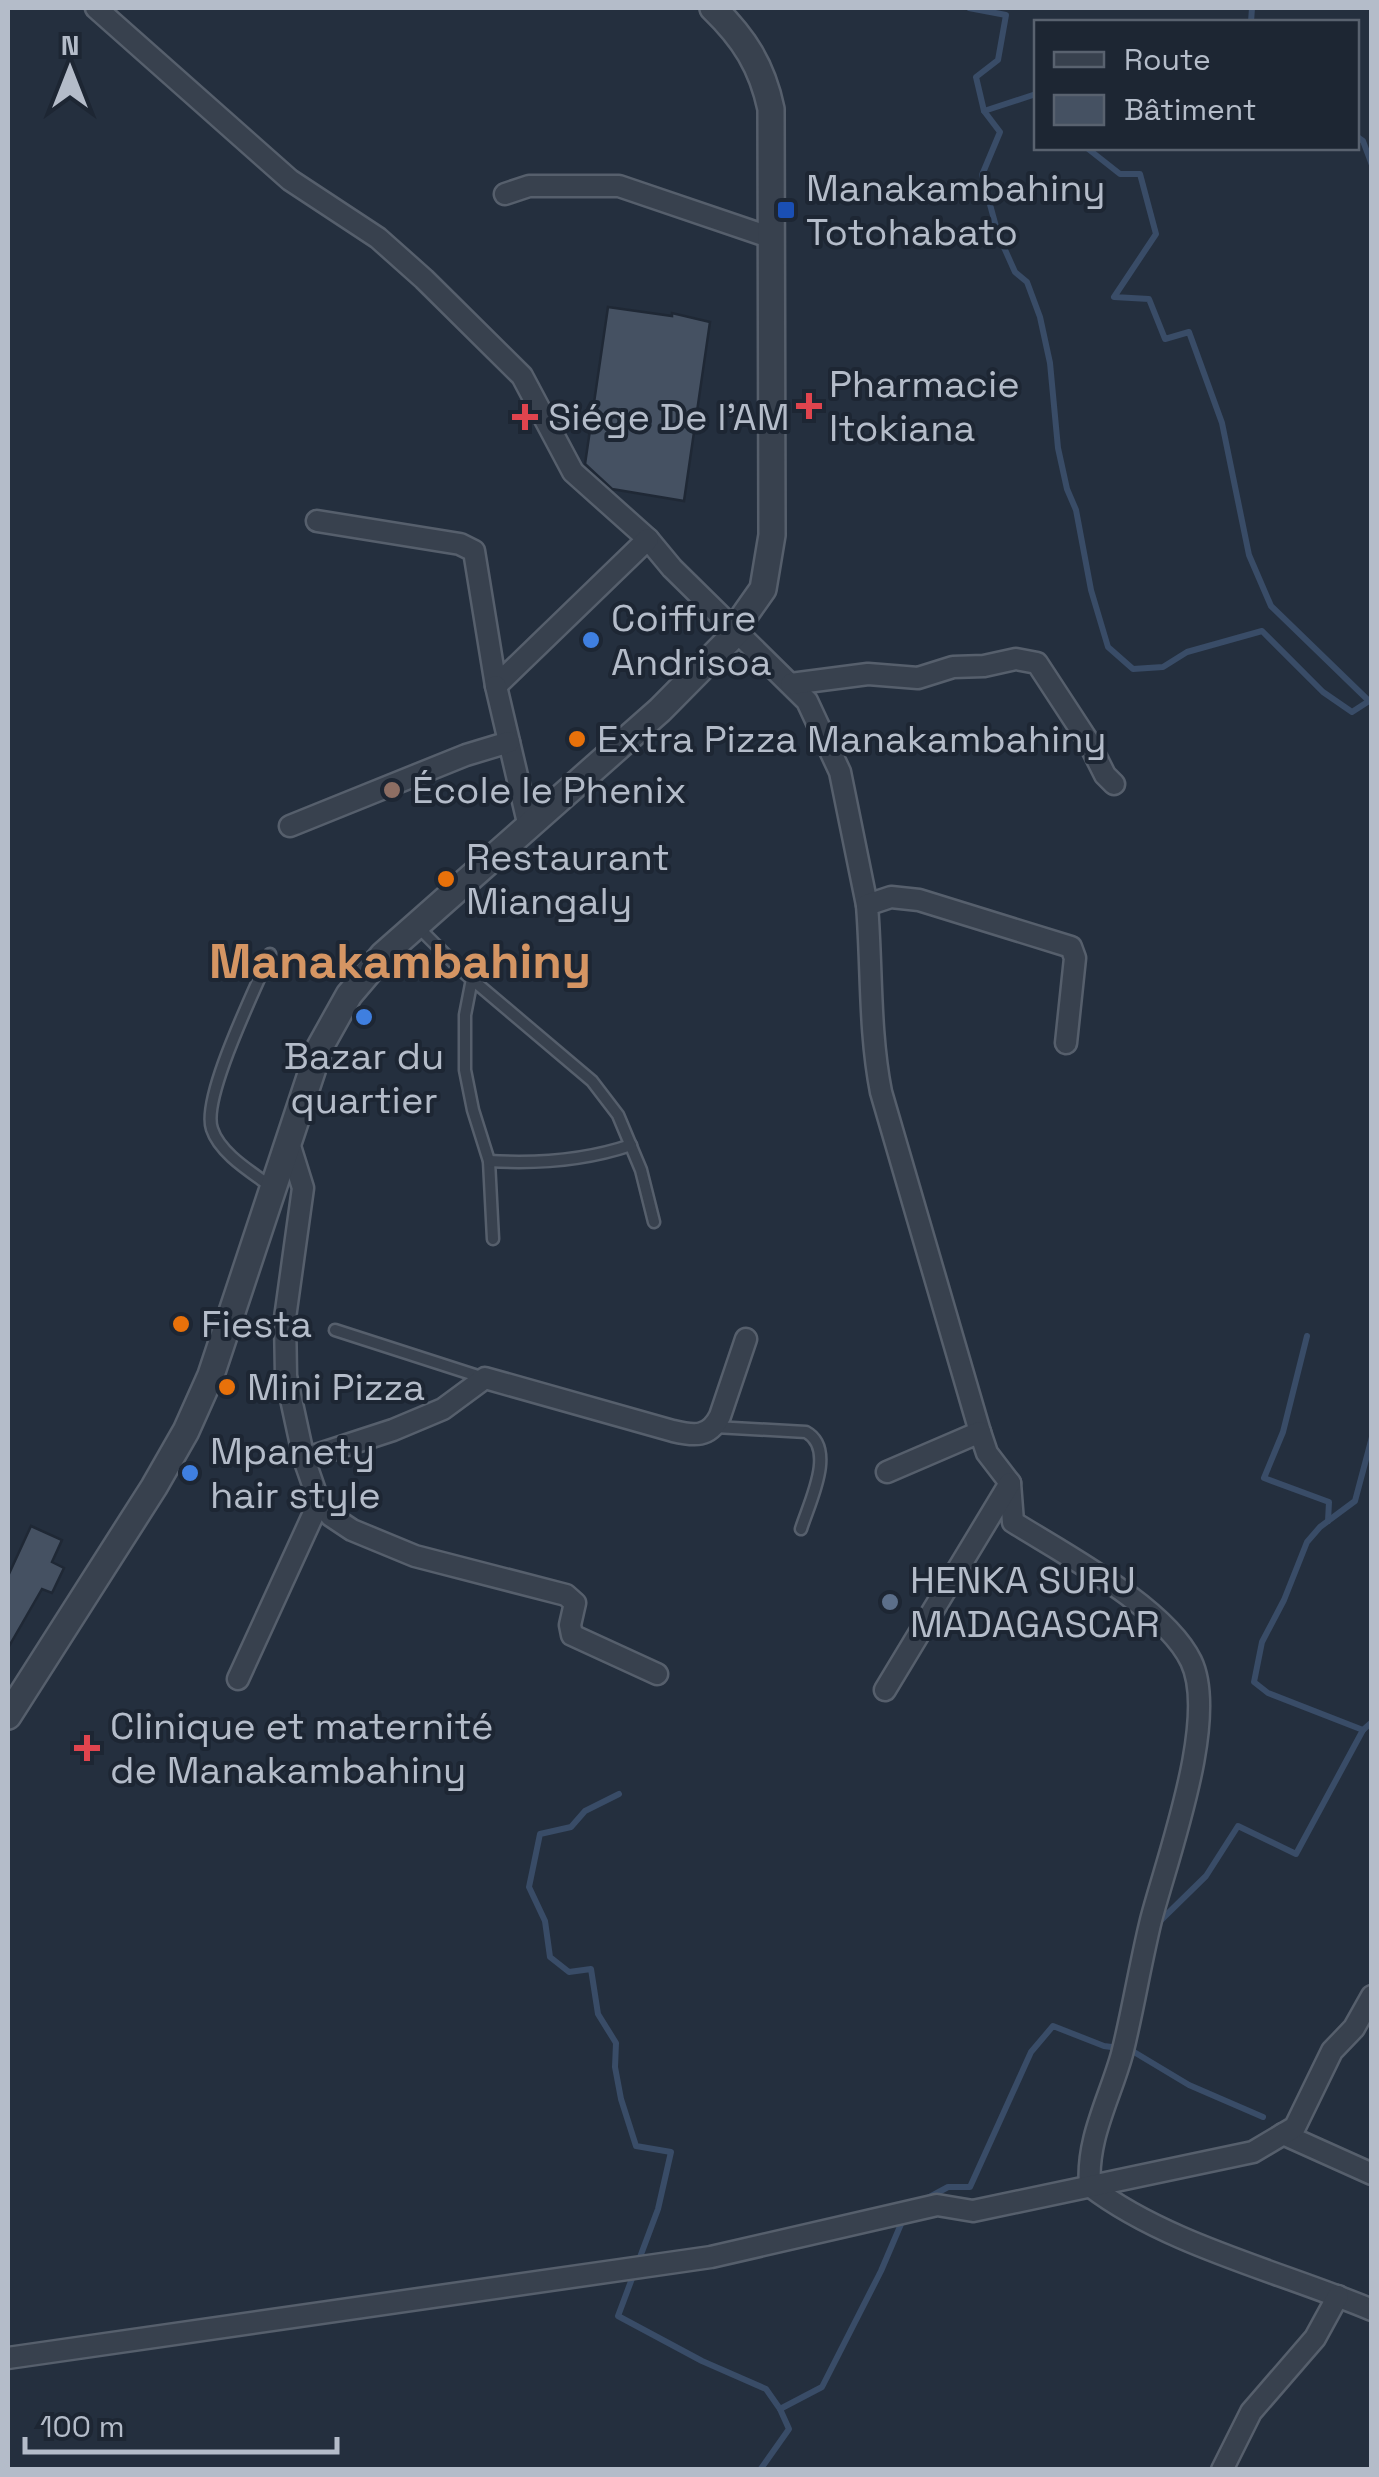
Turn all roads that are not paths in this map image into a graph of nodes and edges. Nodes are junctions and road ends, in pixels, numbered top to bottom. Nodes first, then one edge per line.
1 (96, 8) edge
2 (714, 8) edge
3 (506, 194) dead end
4 (769, 237) junction
5 (316, 521) dead end
6 (648, 540) junction
7 (738, 632) junction
8 (792, 684) junction
9 (496, 686) junction
10 (509, 742) junction
11 (1114, 784) dead end
12 (290, 826) dead end
13 (530, 827) junction
14 (867, 905) junction
15 (416, 926) junction
16 (270, 954) dead end
17 (472, 979) junction
18 (1066, 1043) dead end
19 (289, 1143) junction
20 (631, 1145) junction
21 (489, 1161) junction
22 (274, 1189) junction
23 (654, 1222) dead end
24 (493, 1240) dead end
25 (335, 1330) dead end
26 (746, 1339) dead end
27 (485, 1378) junction
28 (714, 1427) junction
29 (980, 1432) junction
30 (304, 1459) junction
31 (887, 1472) dead end
32 (1010, 1482) junction
33 (320, 1502) junction
34 (801, 1529) dead end
35 (658, 1674) dead end
36 (238, 1679) dead end
37 (885, 1690) dead end
38 (8, 1716) edge
39 (1372, 1996) edge
40 (1283, 2134) junction
41 (1372, 2174) edge
42 (1090, 2186) junction
43 (1338, 2296) junction
44 (1372, 2310) edge
45 (8, 2358) edge
46 (1222, 2470) edge

1 - 6 street
2 - 4 street
3 - 4 street
4 - 7 street
5 - 9 street
6 - 7 street
6 - 9 street
7 - 8 street
7 - 13 street
8 - 11 street
8 - 14 street
9 - 10 street
10 - 12 street
10 - 13 street
13 - 15 street
14 - 18 street
14 - 29 street
15 - 17 lane
15 - 19 street
16 - 22 lane
17 - 20 lane
17 - 21 lane
19 - 22 street
19 - 30 street
20 - 21 lane
20 - 23 lane
21 - 24 lane
22 - 38 street
25 - 27 lane
26 - 28 street
27 - 28 street
27 - 30 street
28 - 34 lane
29 - 31 street
29 - 32 street
30 - 33 street
32 - 37 street
32 - 42 street
33 - 35 street
33 - 36 street
39 - 40 street
40 - 41 street
40 - 42 street
42 - 43 street
42 - 45 street
43 - 44 street
43 - 46 street

